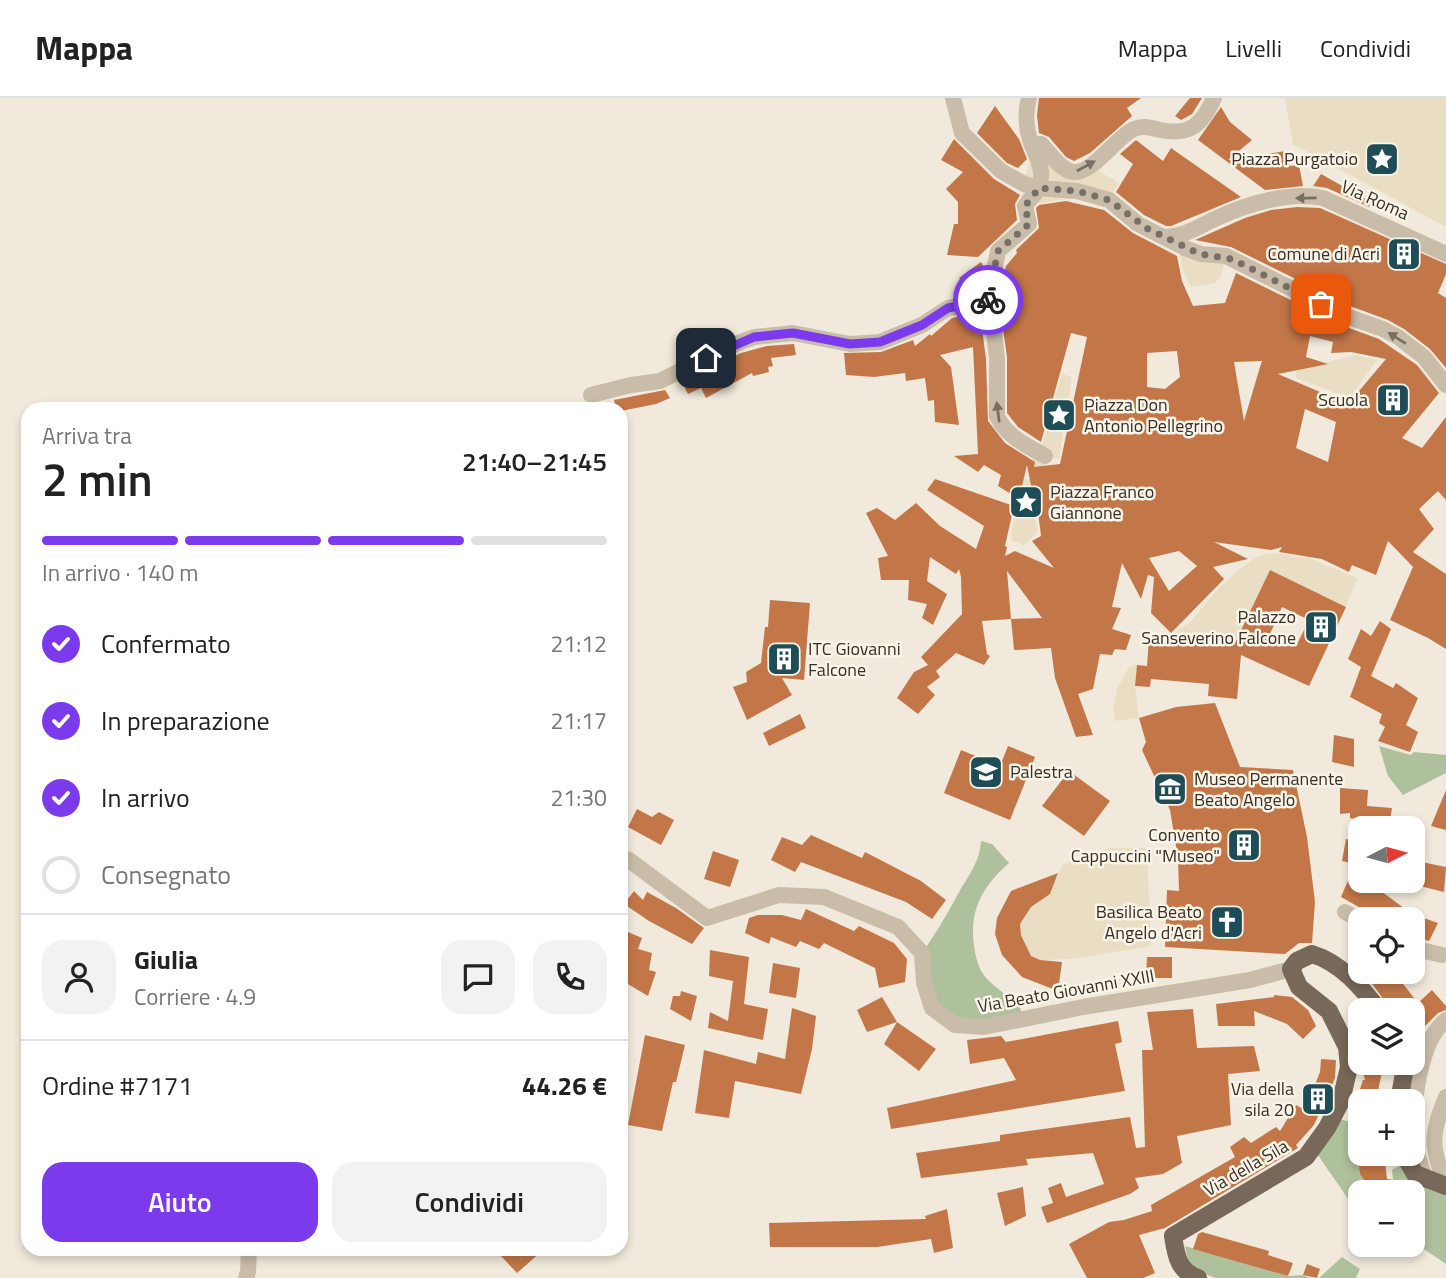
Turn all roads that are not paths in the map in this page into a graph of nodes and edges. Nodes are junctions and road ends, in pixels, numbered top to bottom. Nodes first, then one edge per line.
1 (953, 98) edge
2 (1029, 98) edge
3 (1214, 98) edge
4 (1031, 143) junction
5 (1031, 186) junction
6 (1166, 237) junction
7 (1446, 254) edge
8 (988, 301) junction
9 (1446, 384) edge
10 (591, 395) dead end
11 (1045, 456) dead end
12 (628, 860) edge
13 (1345, 912) dead end
14 (1348, 914) edge
15 (1425, 950) edge
16 (1442, 955) dead end
17 (1291, 969) junction
18 (1369, 998) edge
19 (1446, 1020) edge
20 (1417, 1089) edge
21 (1446, 1097) edge
22 (1410, 1166) edge
23 (1421, 1166) edge
24 (1425, 1178) junction
25 (1446, 1186) edge
26 (248, 1256) edge
27 (246, 1278) edge
28 (1198, 1278) edge

1 - 5 street
2 - 4 street
4 -> 3 street
4 - 5 street
5 - 6 street
5 - 8 street
7 -> 6 street, Via Roma
9 -> 6 street
8 - 10 street
11 -> 8 street
12 - 17 street, Via Beato Giovanni XXIII
13 - 14 street
15 - 16 street
17 - 18 main road
17 - 28 main road, Via della Sila
19 - 20 street
21 - 25 street
22 - 24 main road
23 - 24 street
24 - 25 main road
26 - 27 street

